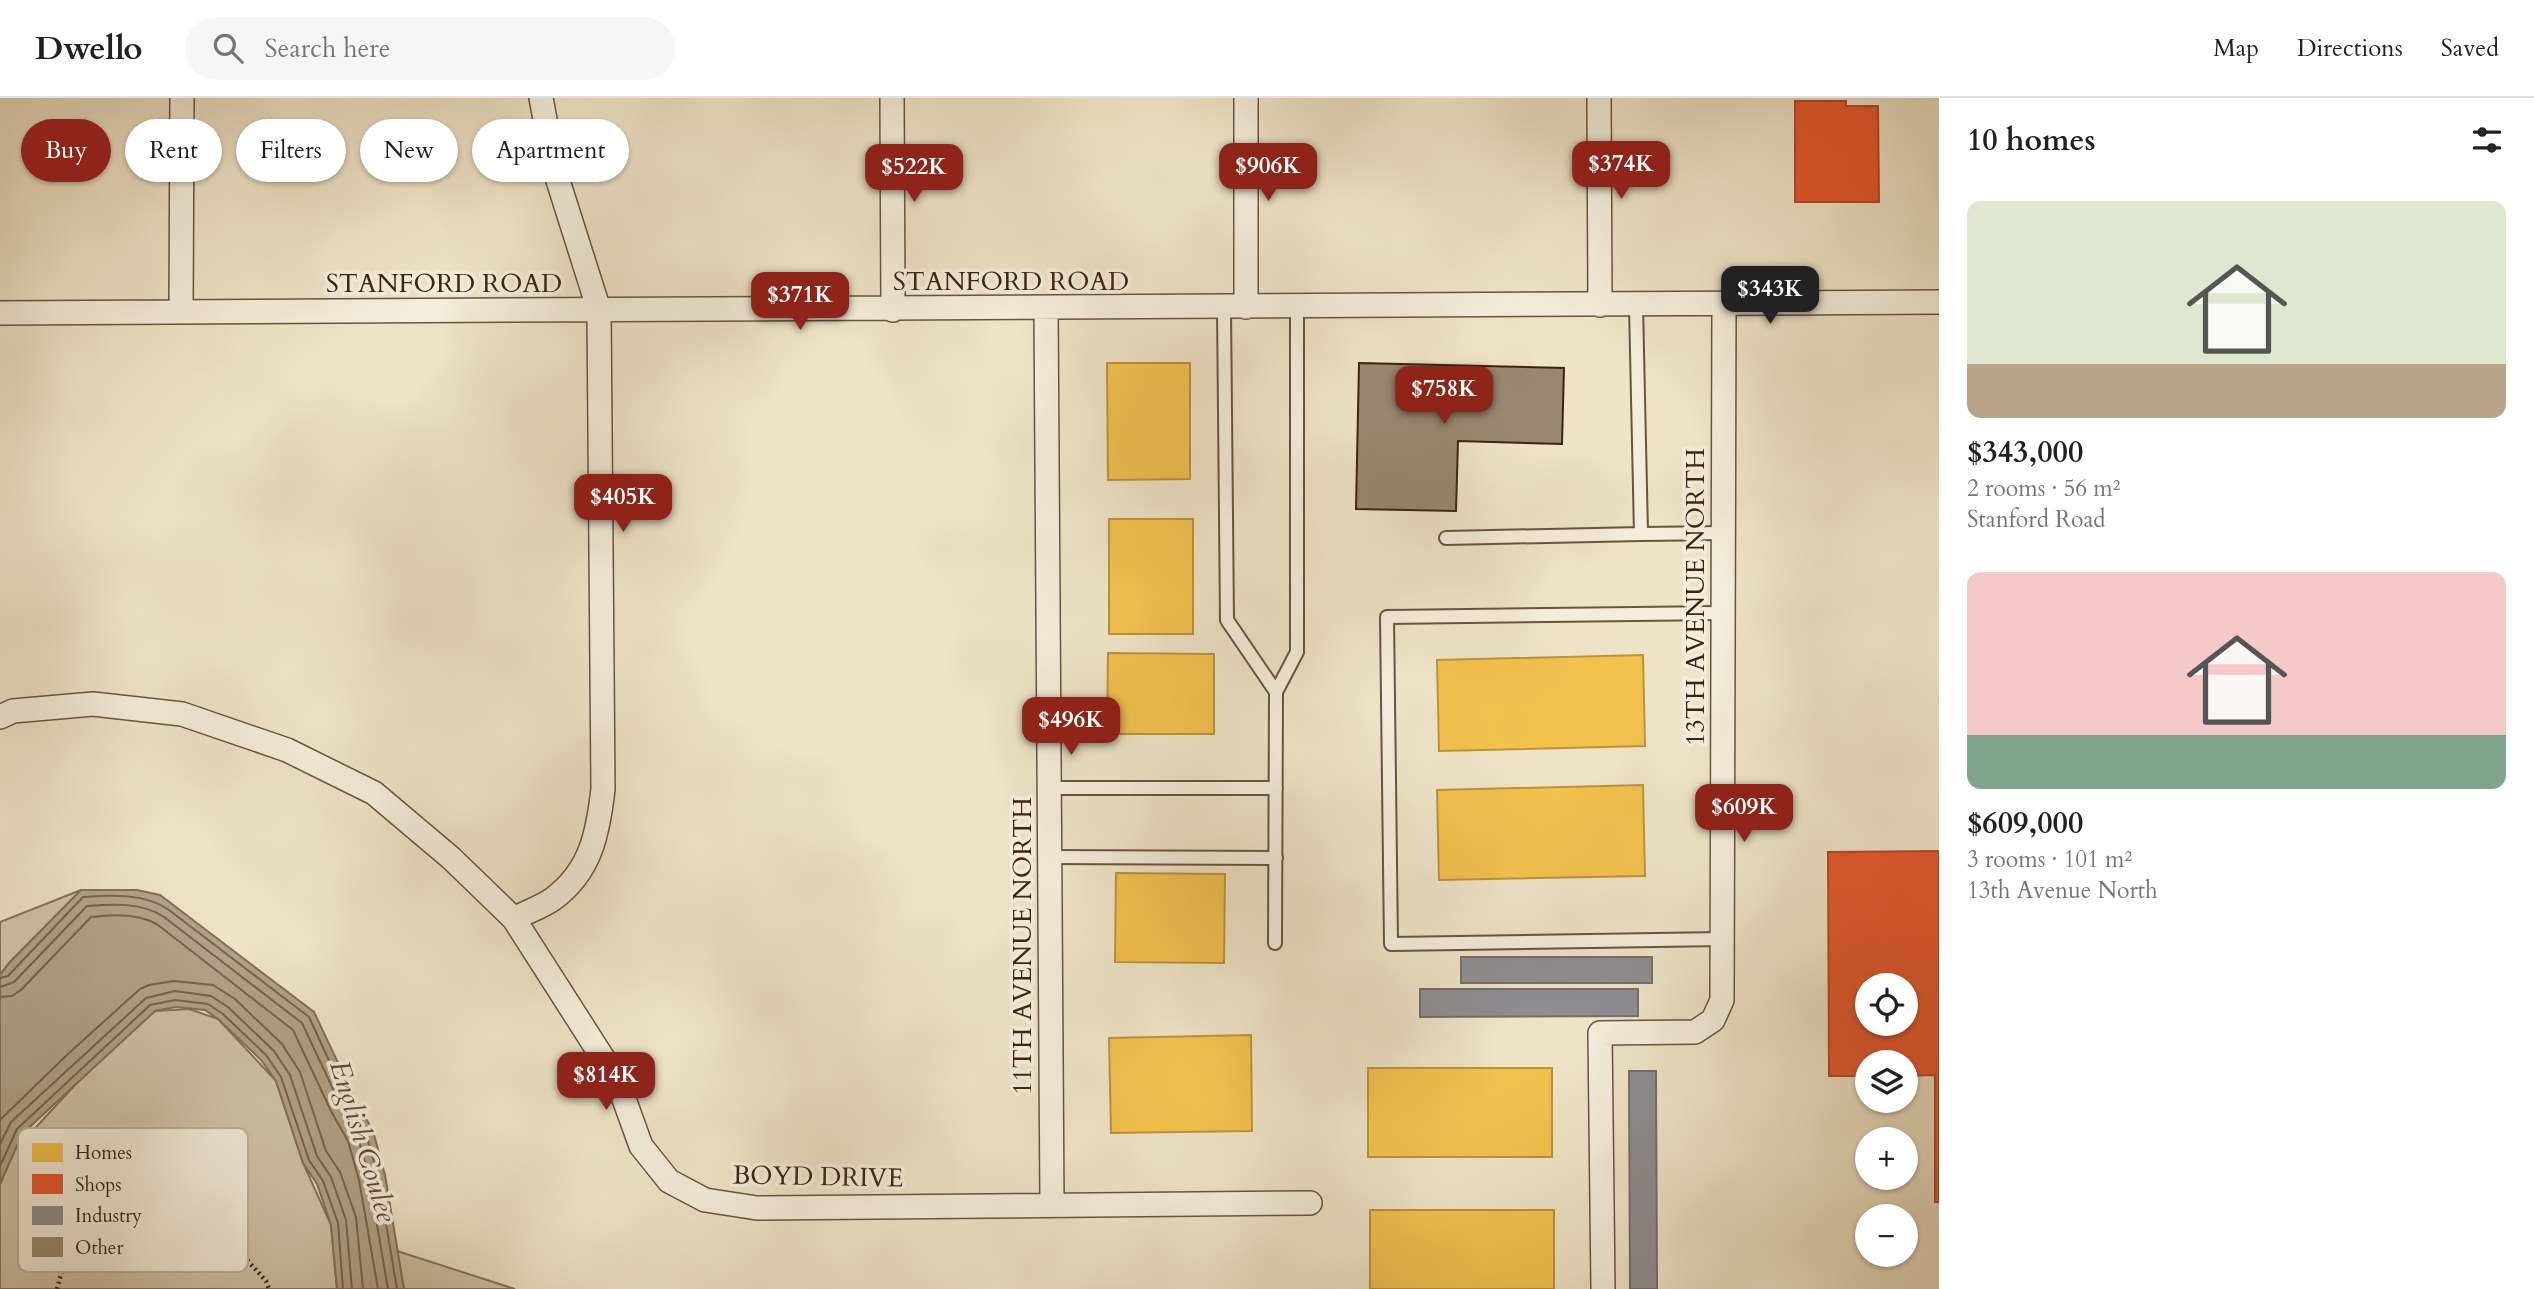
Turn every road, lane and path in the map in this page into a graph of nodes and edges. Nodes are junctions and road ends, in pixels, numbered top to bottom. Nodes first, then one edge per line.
1 (182, 98) edge
2 (541, 98) edge
3 (892, 98) edge
4 (1246, 98) edge
5 (1599, 98) edge
6 (1939, 302) edge
7 (1724, 304) junction
8 (1600, 305) junction
9 (1636, 305) junction
10 (1235, 307) junction
11 (1297, 307) junction
12 (1046, 308) junction
13 (599, 310) junction
14 (893, 310) junction
15 (181, 312) junction
16 (0, 313) edge
17 (1723, 533) junction
18 (1641, 534) junction
19 (1446, 538) dead end
20 (1723, 613) junction
21 (1276, 692) junction
22 (0, 717) edge
23 (1049, 789) junction
24 (1276, 789) junction
25 (1050, 857) junction
26 (1276, 858) junction
27 (514, 919) junction
28 (1722, 939) junction
29 (1275, 943) dead end
30 (1310, 1203) dead end
31 (1052, 1205) junction
32 (248, 1261) edge
33 (62, 1272) edge
34 (57, 1289) edge
35 (269, 1289) edge
36 (1603, 1289) edge

1 - 15 street
2 - 13 street
3 - 14 street
4 - 10 street
5 - 8 street
6 - 7 street, STANFORD ROAD
7 - 9 street, STANFORD ROAD
7 - 17 street, 13TH AVENUE NORTH
8 - 9 street, STANFORD ROAD
8 - 11 street, STANFORD ROAD
9 - 18 lane
10 - 11 street, STANFORD ROAD
10 - 12 street, STANFORD ROAD
10 - 21 lane
11 - 21 lane
12 - 14 street, STANFORD ROAD
12 - 23 street, 11TH AVENUE NORTH
13 - 14 street, STANFORD ROAD
13 - 15 street, STANFORD ROAD
13 - 27 street
15 - 16 street, STANFORD ROAD
17 - 18 lane
17 - 20 street, 13TH AVENUE NORTH
18 - 19 lane
20 - 28 street, 13TH AVENUE NORTH
20 - 28 lane
21 - 24 lane
22 - 27 street, BOYD DRIVE
23 - 24 lane
23 - 25 street, 11TH AVENUE NORTH
24 - 26 lane
25 - 26 lane
25 - 31 street, 11TH AVENUE NORTH
26 - 29 lane
27 - 31 street, BOYD DRIVE
28 - 36 street, 13TH AVENUE NORTH
30 - 31 street, BOYD DRIVE
32 - 35 path
33 - 34 path

